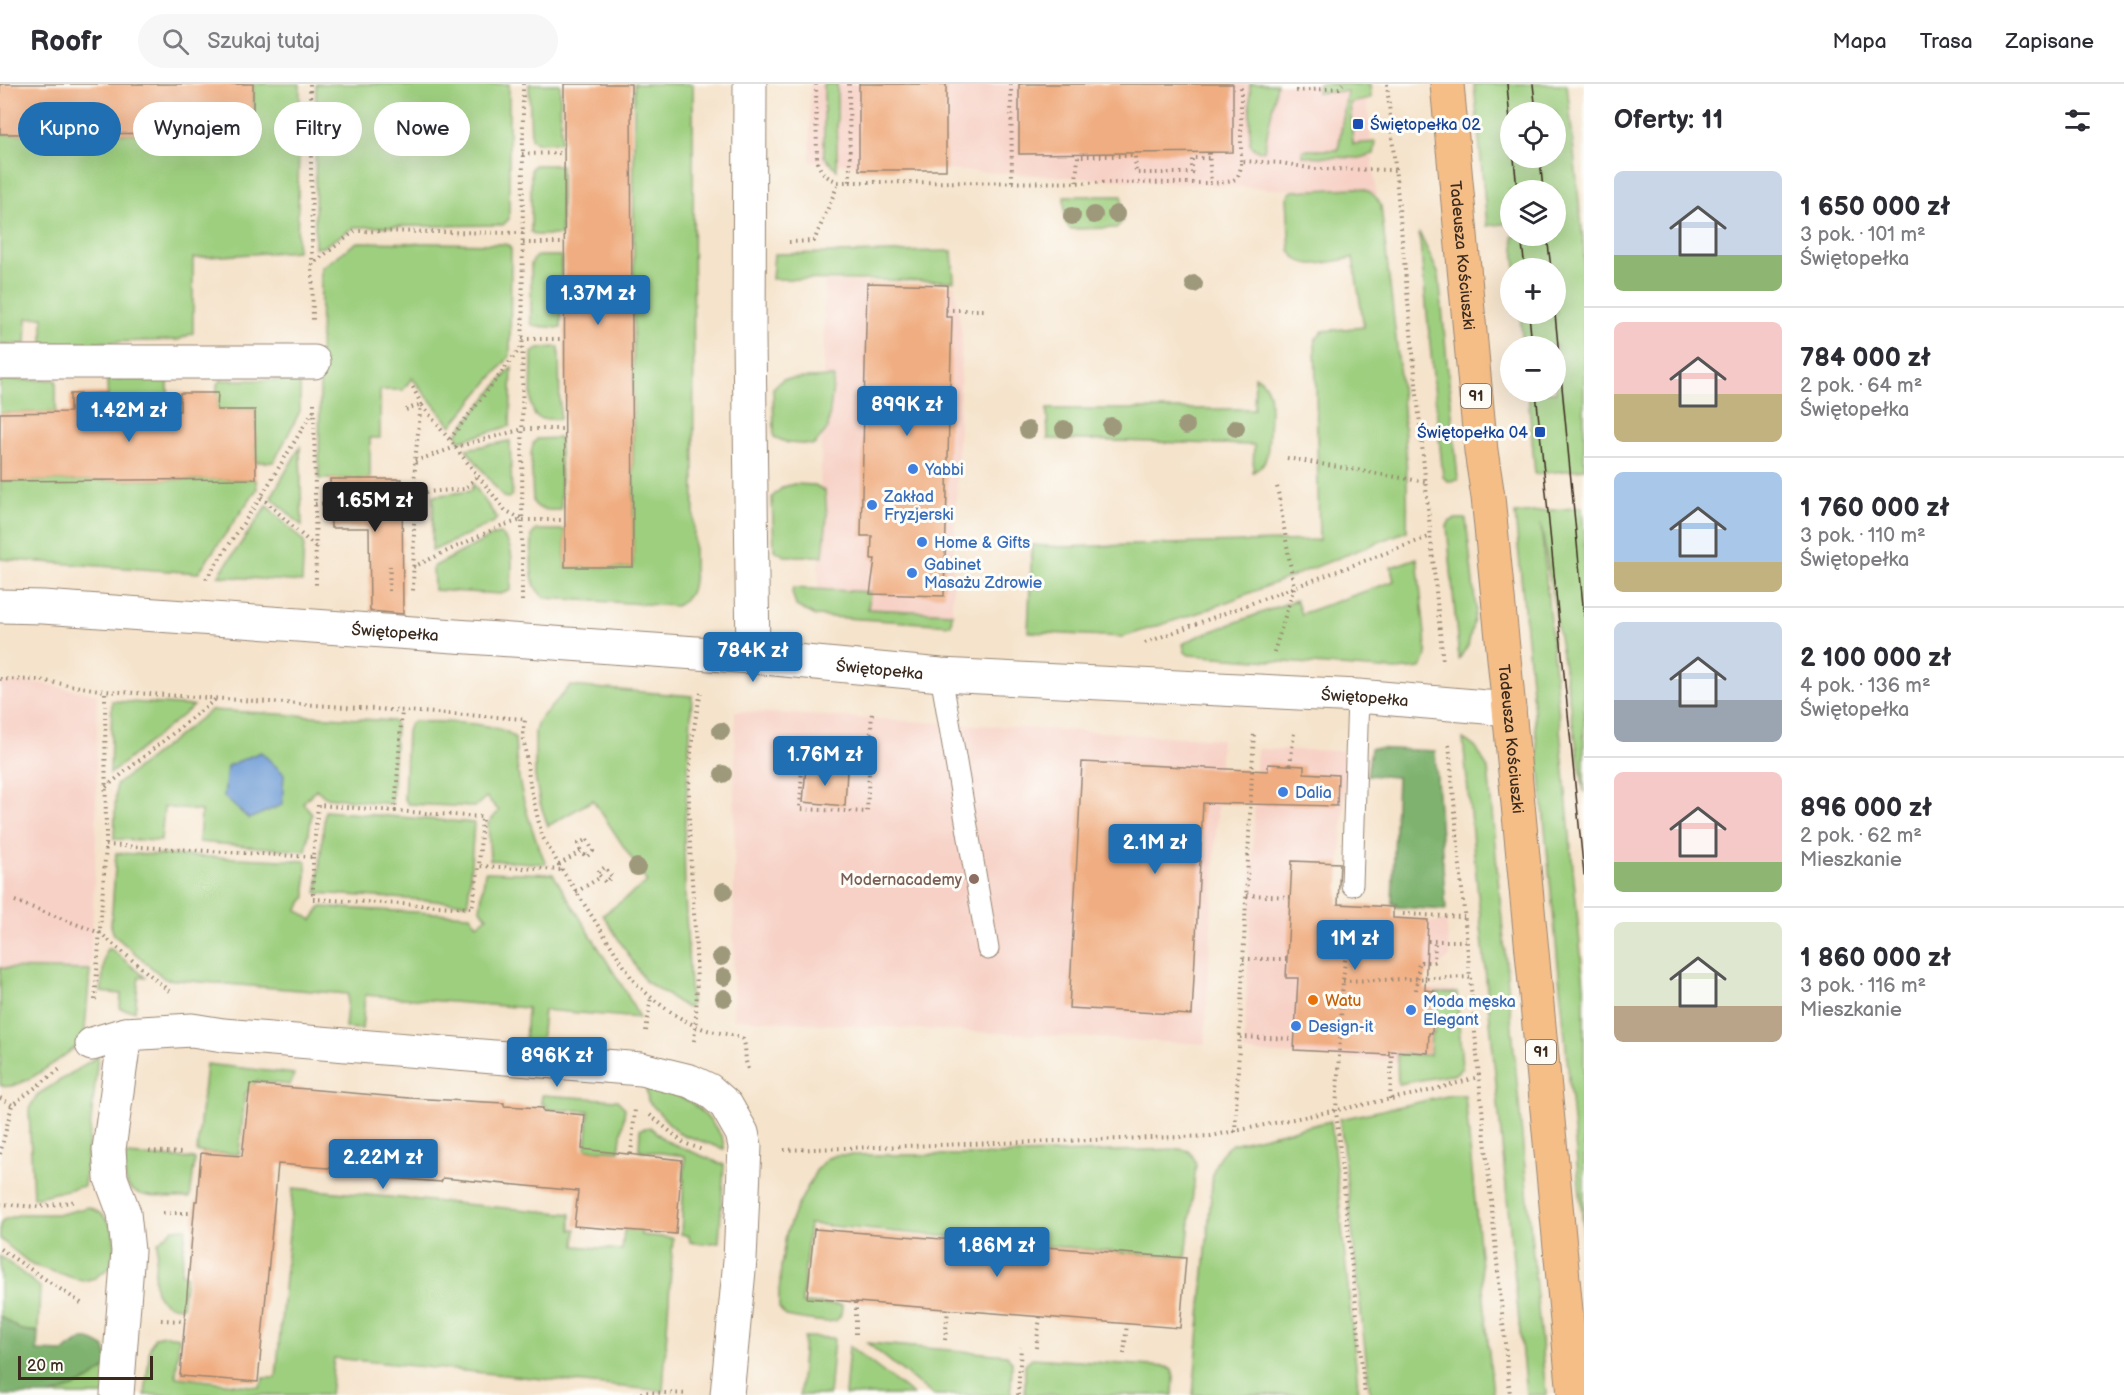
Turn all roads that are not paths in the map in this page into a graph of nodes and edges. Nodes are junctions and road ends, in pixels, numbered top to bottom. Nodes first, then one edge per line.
1 (750, 84) edge
2 (1447, 84) edge
3 (0, 362) edge
4 (314, 362) road end
5 (0, 606) edge
6 (753, 657) junction
7 (941, 675) junction
8 (1358, 696) junction
9 (1509, 709) junction
10 (1352, 885) road end
11 (988, 949) dead end
12 (125, 1034) junction
13 (93, 1044) road end
14 (117, 1395) edge
15 (727, 1395) edge
16 (1574, 1395) edge

1 - 6 street
2 - 9 main road, Tadeusza Kościuszki / 91
3 - 4 street
5 - 6 street, Świętopełka
6 - 7 street, Świętopełka
7 - 8 street, Świętopełka
7 - 11 lane
8 - 9 street, Świętopełka
8 - 10 lane
9 - 16 main road, Tadeusza Kościuszki / 91
12 - 13 street
12 - 14 street
12 - 15 street

